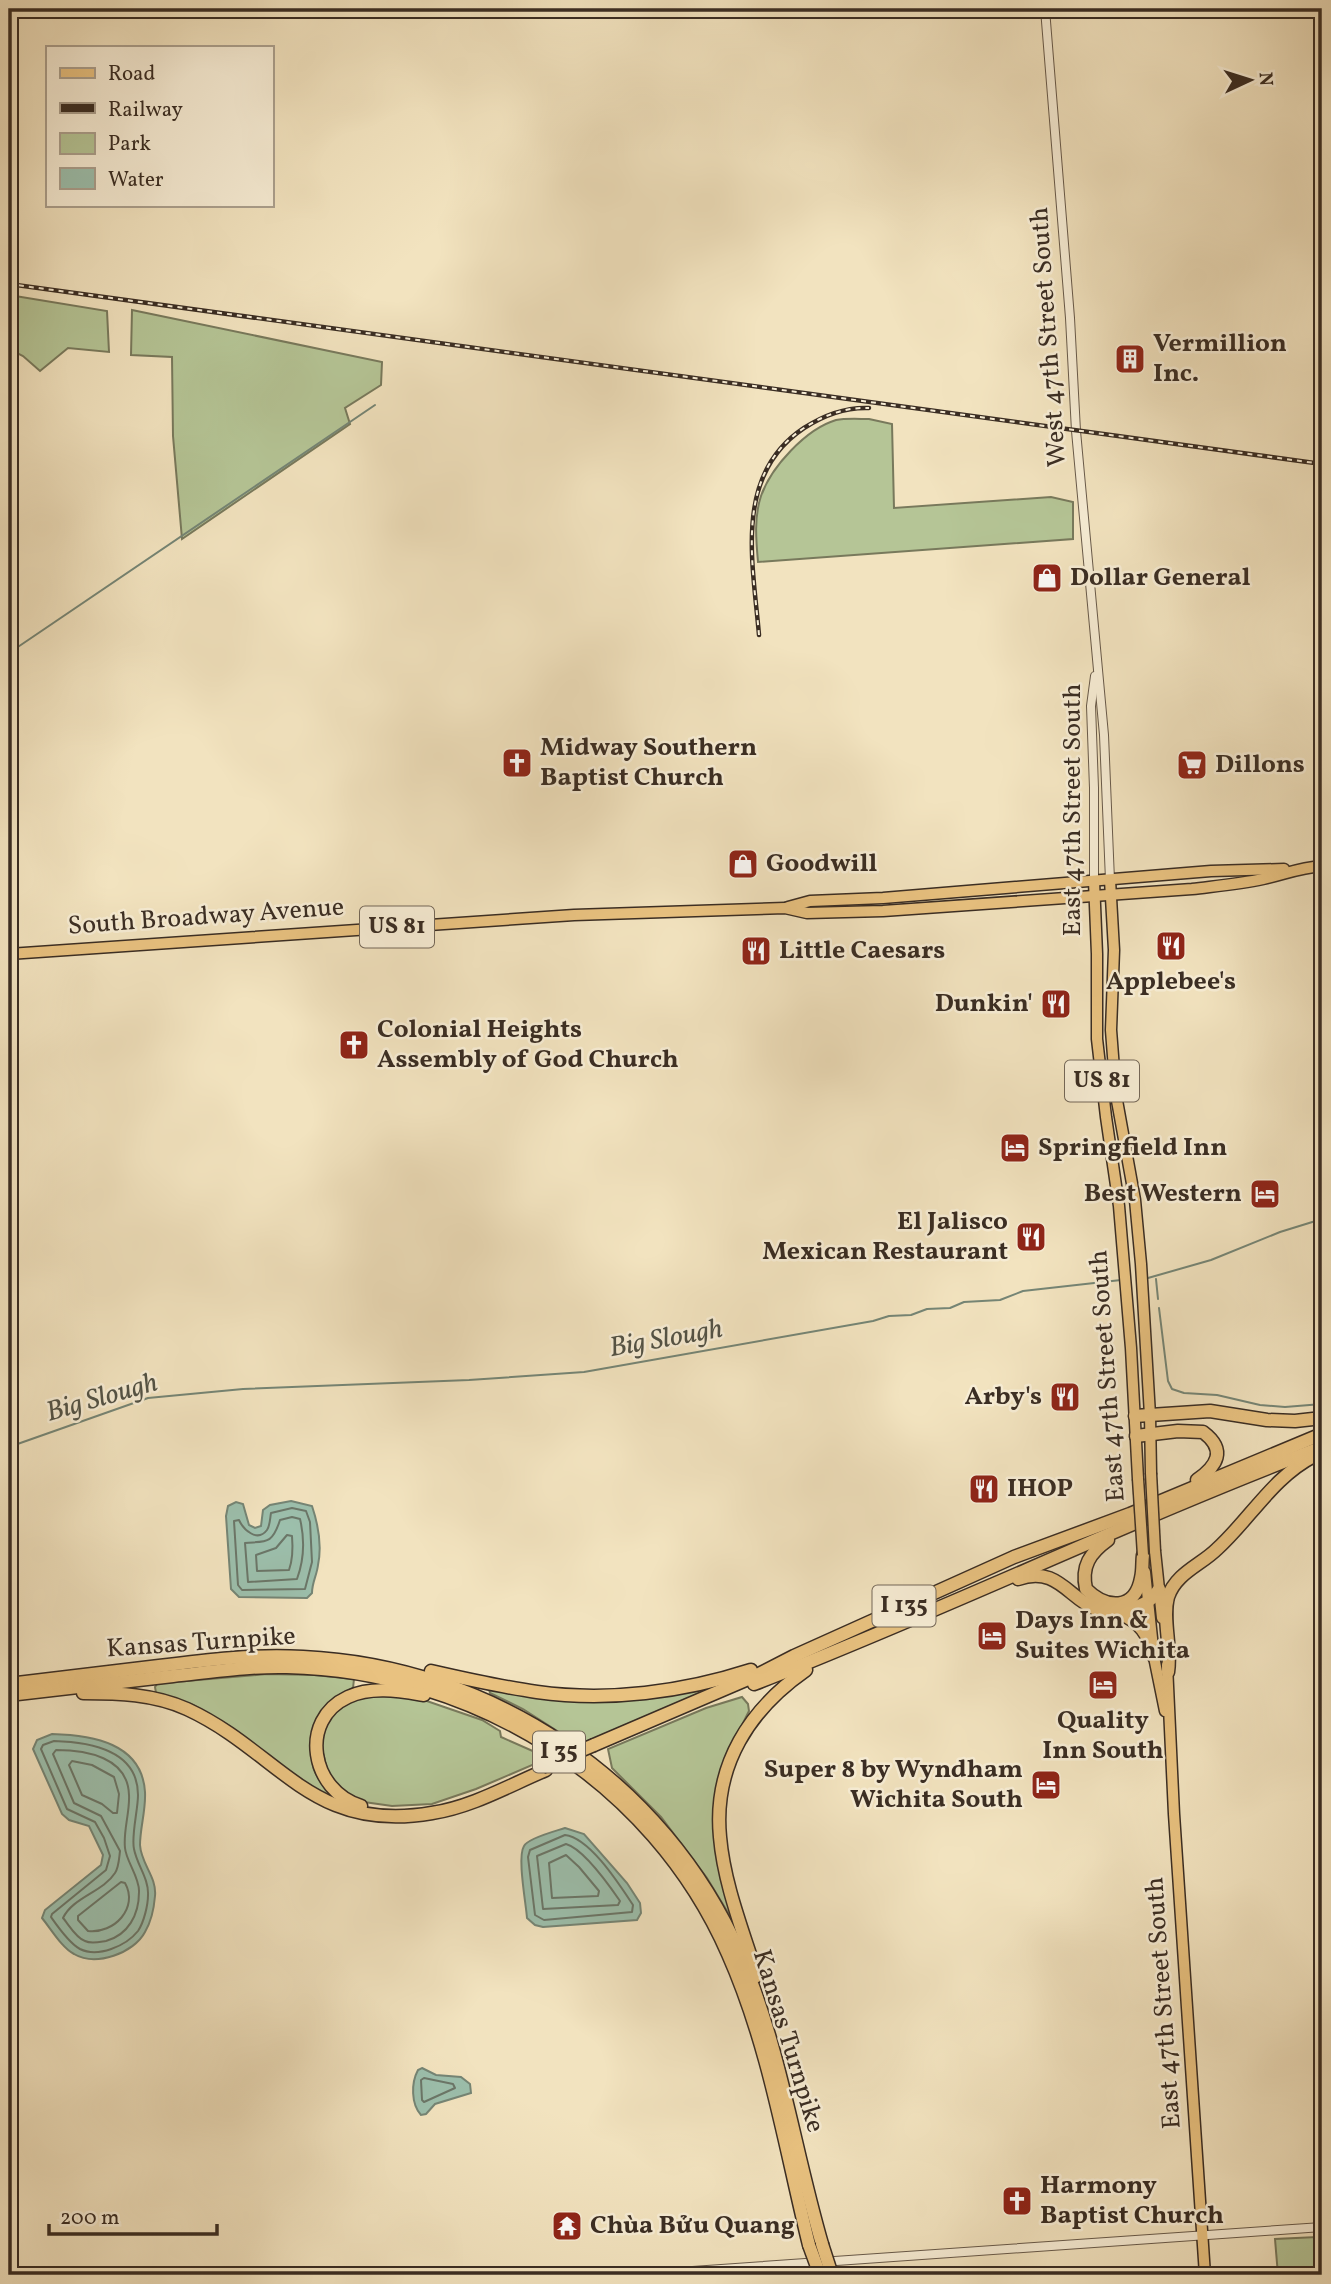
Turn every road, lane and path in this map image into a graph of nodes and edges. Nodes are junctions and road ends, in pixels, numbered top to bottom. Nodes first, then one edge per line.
1 (1045, 9) edge
2 (1096, 663) junction
3 (1322, 866) edge
4 (1292, 869) junction
5 (1110, 880) junction
6 (1094, 881) junction
7 (1111, 893) junction
8 (1094, 895) junction
9 (785, 908) junction
10 (9, 954) edge
11 (1097, 973) junction
12 (1111, 1030) junction
13 (1097, 1039) junction
14 (1116, 1095) junction
15 (1150, 1415) junction
16 (1135, 1416) junction
17 (1322, 1418) edge
18 (1150, 1434) junction
19 (1322, 1434) edge
20 (1136, 1436) junction
21 (1322, 1450) edge
22 (1182, 1491) junction
23 (1128, 1526) junction
24 (1149, 1553) junction
25 (1159, 1588) junction
26 (951, 1601) junction
27 (1148, 1602) junction
28 (1118, 1613) junction
29 (794, 1656) junction
30 (823, 1657) junction
31 (1154, 1657) junction
32 (347, 1660) junction
33 (1168, 1672) junction
34 (9, 1684) edge
35 (9, 1695) edge
36 (1169, 1728) junction
37 (544, 1742) junction
38 (596, 1746) junction
39 (544, 1769) junction
40 (775, 2061) junction
41 (1322, 2227) edge
42 (1203, 2236) junction
43 (816, 2244) junction
44 (635, 2275) edge
45 (820, 2275) edge
46 (832, 2275) edge
47 (1205, 2275) edge

1 - 2 street, West 47th Street South
2 - 5 street, East 47th Street South
2 - 6 street, East 47th Street South
3 - 4 main road, South Broadway Avenue
4 - 5 main road, South Broadway Avenue
4 - 7 main road, South Broadway Avenue
5 - 6 main road, South Broadway Avenue / US 81
5 - 7 main road, East 47th Street South
6 - 8 main road, East 47th Street South / US 81
6 - 9 main road, South Broadway Avenue / US 81
7 - 8 main road, South Broadway Avenue
7 - 12 main road, East 47th Street South
8 - 9 main road, South Broadway Avenue / US 81
8 - 11 main road, East 47th Street South / US 81
9 - 10 main road, South Broadway Avenue / US 81
11 - 12 main road
11 - 13 main road, East 47th Street South / US 81
12 - 14 main road, East 47th Street South
13 - 14 main road
13 - 16 main road, East 47th Street South / US 81
14 - 15 main road, East 47th Street South
15 - 16 highway
15 - 17 highway
15 - 18 main road, East 47th Street South
16 - 20 main road, East 47th Street South / US 81
18 - 20 highway
18 - 22 highway
18 - 24 main road, East 47th Street South / US 81, bridge
19 - 22 highway, I 135
20 - 24 main road, East 47th Street South / US 81, bridge
21 - 23 highway, I 135
21 - 33 highway
22 - 29 highway, I 135
23 - 24 highway, US 81
23 - 26 highway, I 135
24 - 25 main road, East 47th Street South / US 81
24 - 27 main road, East 47th Street South
25 - 27 highway
25 - 33 main road, East 47th Street South
26 - 28 highway
26 - 30 highway, I 135
27 - 28 highway
27 - 31 main road, East 47th Street South
28 - 31 highway
29 - 32 highway
29 - 38 highway
30 - 38 highway
30 - 40 highway
31 - 36 main road, East 47th Street South
32 - 34 highway, Kansas Turnpike / I 35
32 - 40 highway, Kansas Turnpike / I 35
33 - 36 main road, East 47th Street South
35 - 37 highway, Kansas Turnpike / I 35
35 - 39 highway
36 - 42 main road, East 47th Street South
37 - 39 highway
37 - 43 highway, Kansas Turnpike / I 35
38 - 39 highway, bridge
40 - 43 highway, Kansas Turnpike / I 35
41 - 42 street
42 - 44 street
42 - 47 main road, East 47th Street South
43 - 45 highway, Kansas Turnpike / I 35, bridge
43 - 46 highway, Kansas Turnpike / I 35, bridge

